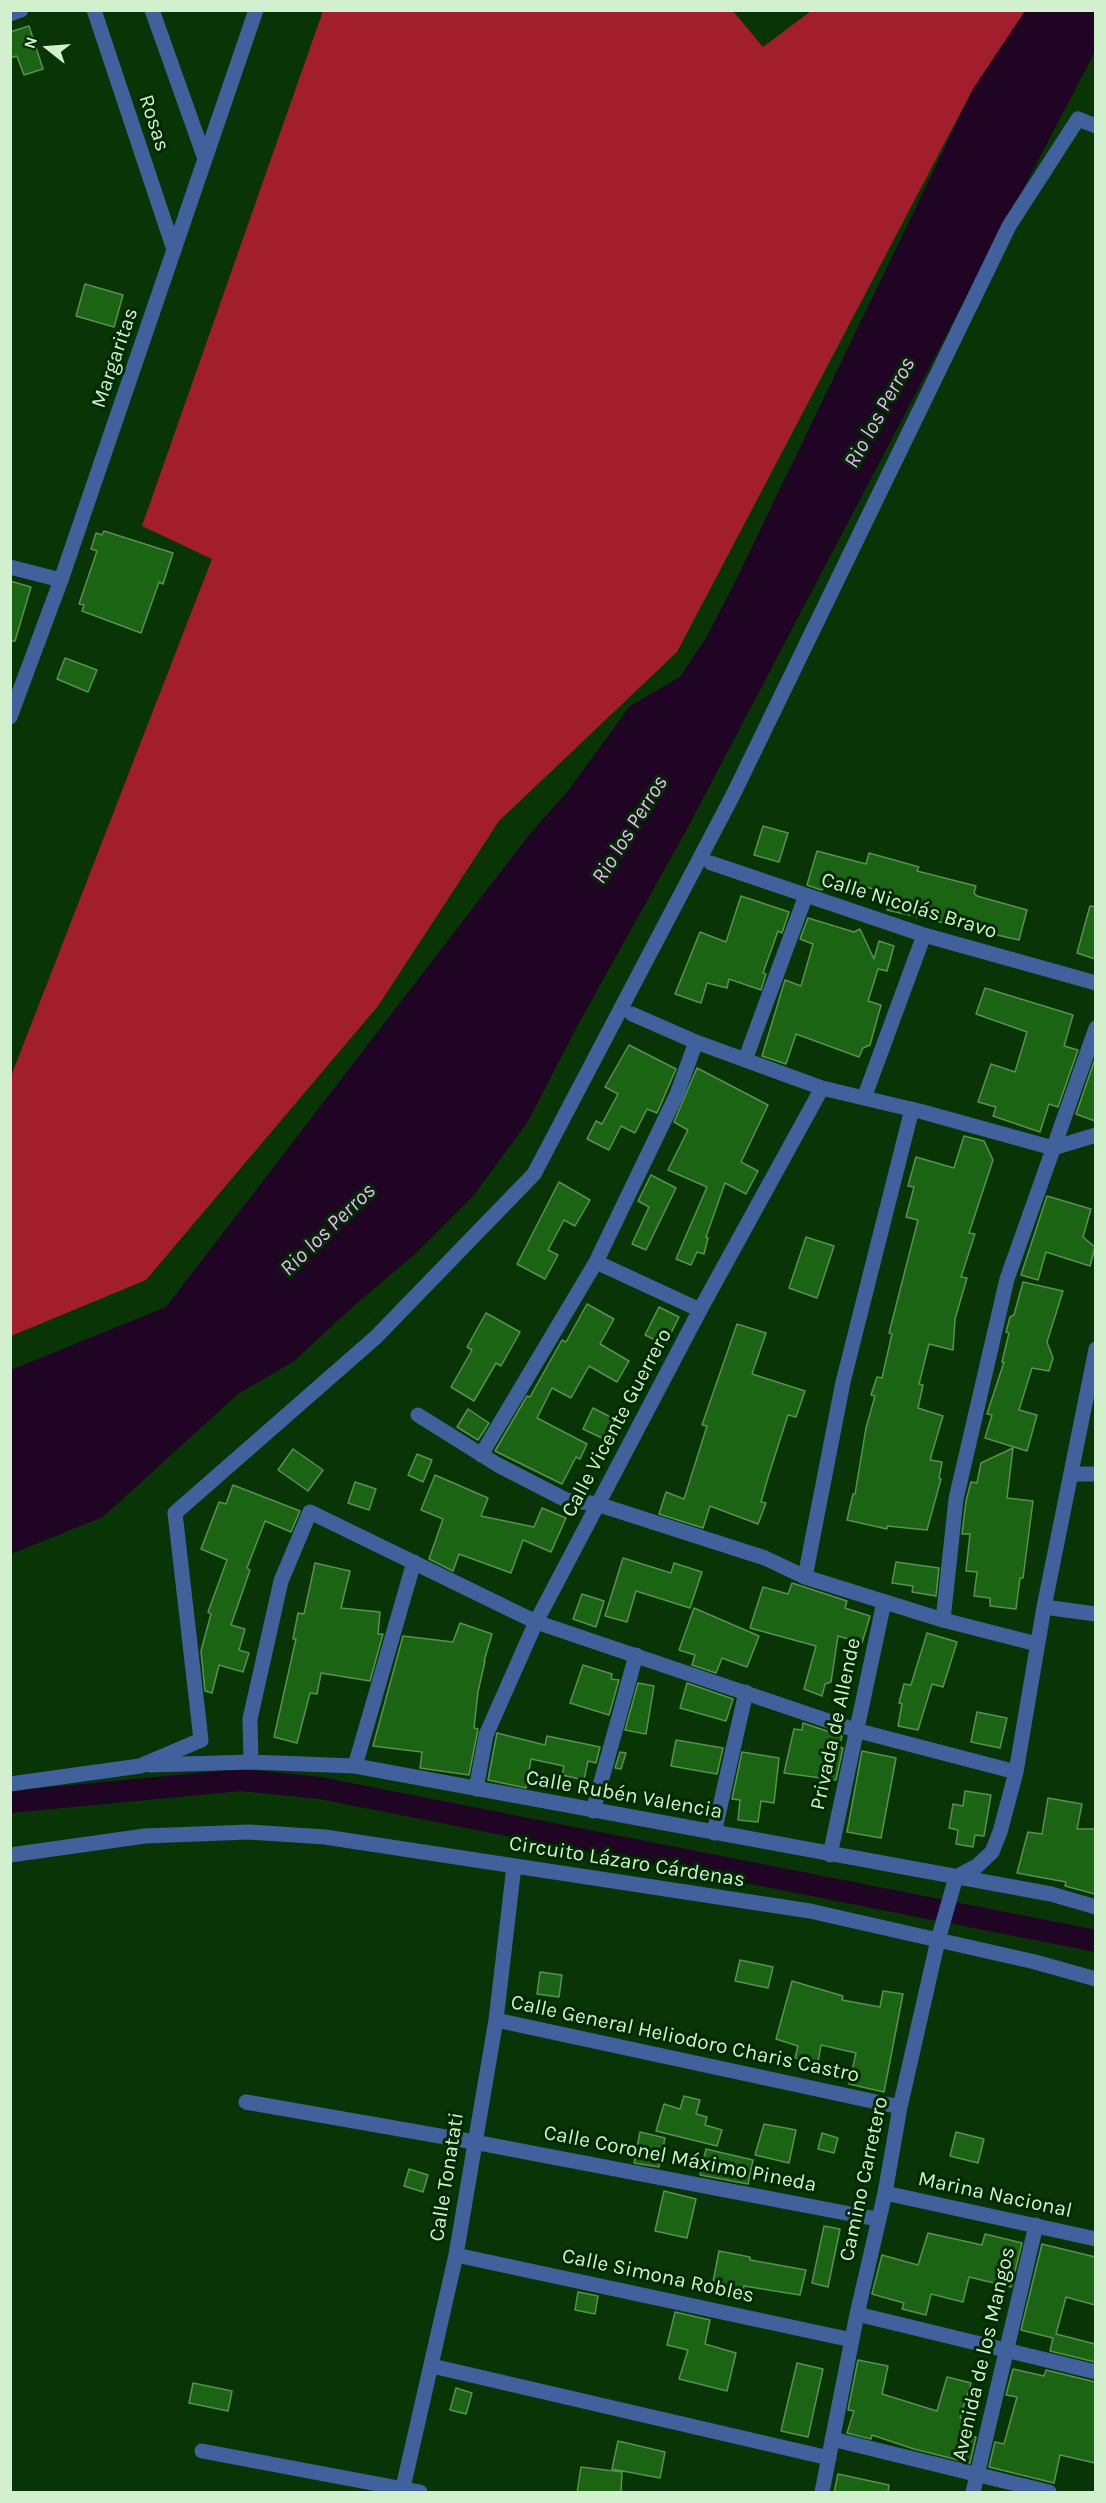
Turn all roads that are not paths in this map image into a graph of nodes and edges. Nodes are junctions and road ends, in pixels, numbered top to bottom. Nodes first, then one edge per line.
1 (21, 10) edge
2 (94, 10) edge
3 (152, 10) edge
4 (256, 10) edge
5 (10, 14) edge
6 (1095, 126) edge
7 (205, 159) junction
8 (174, 250) junction
9 (10, 567) edge
10 (61, 580) junction
11 (10, 717) edge
12 (711, 863) dead end
13 (806, 896) junction
14 (924, 935) junction
15 (1095, 983) edge
16 (632, 1014) dead end
17 (1095, 1028) edge
18 (696, 1042) junction
19 (745, 1060) junction
20 (822, 1088) junction
21 (864, 1098) junction
22 (912, 1109) junction
23 (1095, 1135) edge
24 (1053, 1148) junction
25 (596, 1262) junction
26 (700, 1310) junction
27 (1095, 1349) edge
28 (1089, 1411) edge
29 (418, 1415) dead end
30 (481, 1455) junction
31 (1071, 1474) junction
32 (1095, 1474) edge
33 (597, 1504) junction
34 (414, 1562) junction
35 (805, 1577) junction
36 (884, 1602) junction
37 (1044, 1606) junction
38 (1095, 1614) edge
39 (944, 1620) junction
40 (536, 1622) junction
41 (1037, 1644) junction
42 (636, 1655) junction
43 (746, 1692) junction
44 (855, 1730) junction
45 (251, 1762) junction
46 (140, 1766) junction
47 (355, 1766) junction
48 (1016, 1772) junction
49 (10, 1784) edge
50 (476, 1789) junction
51 (593, 1811) junction
52 (714, 1833) junction
53 (10, 1855) edge
54 (830, 1855) junction
55 (514, 1866) junction
56 (955, 1882) junction
57 (1095, 1907) edge
58 (940, 1935) junction
59 (1095, 1979) edge
60 (496, 2020) junction
61 (246, 2102) dead end
62 (900, 2107) junction
63 (474, 2142) junction
64 (885, 2193) junction
65 (877, 2219) junction
66 (1036, 2225) junction
67 (1095, 2239) edge
68 (456, 2254) junction
69 (857, 2314) junction
70 (852, 2340) junction
71 (1006, 2350) junction
72 (432, 2366) junction
73 (1095, 2372) edge
74 (832, 2439) junction
75 (202, 2451) dead end
76 (829, 2458) junction
77 (976, 2476) junction
78 (403, 2491) edge
79 (420, 2493) edge
80 (822, 2493) edge
81 (972, 2493) edge
82 (1049, 2493) edge

1 - 5 street
2 - 8 street, Rosas
3 - 7 street, Rosas
4 - 7 street, Margaritas
6 - 46 street
7 - 8 street, Margaritas
8 - 10 street, Margaritas
9 - 10 street
10 - 11 street, Margaritas
12 - 13 street, Calle Nicolás Bravo
13 - 14 street, Calle Nicolás Bravo
13 - 19 street
14 - 15 street, Calle Nicolás Bravo
14 - 21 street
16 - 18 street
17 - 24 street
18 - 19 street
18 - 25 street
19 - 20 street
20 - 21 street
20 - 26 street, Calle Vicente Guerrero
21 - 22 street
22 - 24 street
22 - 35 street
23 - 24 street
24 - 39 street
25 - 26 street
25 - 30 street
26 - 33 street, Calle Vicente Guerrero
27 - 28 street
28 - 31 street
29 - 30 street
30 - 33 street
31 - 32 street
31 - 37 street
33 - 35 street
33 - 40 street, Calle Vicente Guerrero
34 - 40 street
34 - 45 street
34 - 47 street
35 - 36 street
36 - 39 street
36 - 44 street, Privada de Allende
37 - 38 street
37 - 41 street
39 - 41 street
40 - 42 street
40 - 50 street, Calle Vicente Guerrero
41 - 48 street
42 - 43 street
42 - 51 street
43 - 44 street
43 - 52 street
44 - 48 street
44 - 54 street, Privada de Allende
45 - 46 street, Calle Rubén Valencia
45 - 47 street, Calle Rubén Valencia
46 - 49 street
47 - 50 street, Calle Rubén Valencia
48 - 56 street
50 - 51 street, Calle Rubén Valencia
51 - 52 street, Calle Rubén Valencia
52 - 54 street, Calle Rubén Valencia
53 - 55 street, Circuito Lázaro Cárdenas
54 - 56 street, Calle Rubén Valencia
55 - 58 street, Circuito Lázaro Cárdenas
55 - 60 street, Calle Tonatati
56 - 57 street, Calle Rubén Valencia
56 - 58 street, Camino Carretero
58 - 59 street, Circuito Lázaro Cárdenas
58 - 62 street, Camino Carretero
60 - 62 street, Calle General Heliodoro Charis Castro
60 - 63 street, Calle Tonatati
61 - 63 street, Calle Coronel Máximo Pineda
62 - 64 street, Camino Carretero
63 - 65 street, Calle Coronel Máximo Pineda
63 - 68 street, Calle Tonatati
64 - 65 street, Camino Carretero
64 - 66 street, Marina Nacional
65 - 69 street, Camino Carretero
66 - 67 street, Marina Nacional
66 - 71 street, Avenida de los Mangos
68 - 70 street, Calle Simona Robles
68 - 72 street, Calle Tonatati
69 - 70 street, Camino Carretero
69 - 71 street
70 - 74 street, Camino Carretero
71 - 73 street
71 - 77 street, Avenida de los Mangos
72 - 76 street
72 - 78 street, Calle Tonatati
74 - 76 street, Camino Carretero
74 - 77 street
75 - 78 street
76 - 80 street, Camino Carretero
77 - 81 street, Avenida de los Mangos
77 - 82 street
78 - 79 street

